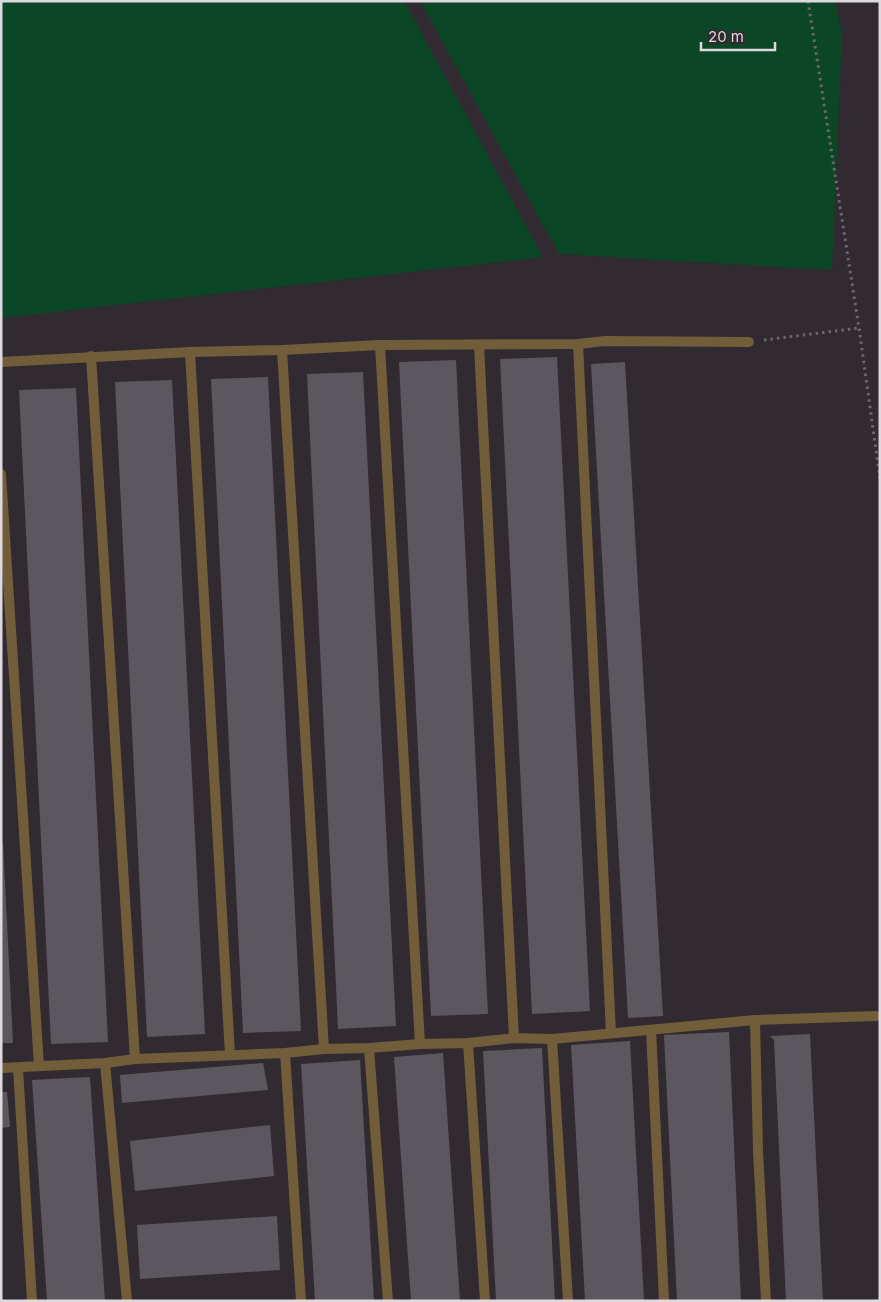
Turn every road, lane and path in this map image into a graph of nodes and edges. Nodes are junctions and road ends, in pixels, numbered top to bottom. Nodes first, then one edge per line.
1 (808, 1) edge
2 (859, 328) junction
3 (749, 342) joint
4 (578, 344) junction
5 (380, 345) junction
6 (479, 345) junction
7 (282, 350) junction
8 (190, 352) junction
9 (91, 356) junction
10 (1, 362) edge
11 (1, 474) edge
12 (880, 479) edge
13 (876, 1016) dead end
14 (755, 1020) junction
15 (651, 1030) junction
16 (611, 1033) junction
17 (514, 1038) junction
18 (552, 1039) junction
19 (468, 1043) junction
20 (420, 1044) junction
21 (369, 1048) junction
22 (324, 1049) junction
23 (285, 1053) junction
24 (230, 1055) junction
25 (135, 1059) junction
26 (105, 1063) junction
27 (39, 1066) junction
28 (1, 1068) edge
29 (18, 1068) junction
30 (32, 1301) edge
31 (127, 1301) edge
32 (301, 1301) edge
33 (388, 1301) edge
34 (485, 1301) edge
35 (568, 1301) edge
36 (664, 1301) edge
37 (766, 1301) edge

1 - 2 path
2 - 3 path
2 - 12 path
3 - 4 lane
4 - 6 lane
4 - 16 lane
5 - 6 lane
5 - 7 lane
5 - 20 lane
6 - 17 lane
7 - 8 lane
7 - 22 lane
8 - 9 lane
8 - 24 lane
9 - 10 lane
9 - 25 lane
11 - 27 lane
13 - 14 lane
14 - 15 lane
14 - 37 lane
15 - 16 lane
15 - 36 lane
16 - 18 lane
17 - 18 lane
17 - 19 lane
18 - 35 lane
19 - 20 lane
19 - 34 lane
20 - 21 lane
21 - 22 lane
21 - 33 lane
22 - 23 lane
23 - 24 lane
23 - 32 lane
24 - 25 lane
25 - 26 lane
26 - 27 lane
26 - 31 lane
27 - 29 lane
28 - 29 lane
29 - 30 lane

